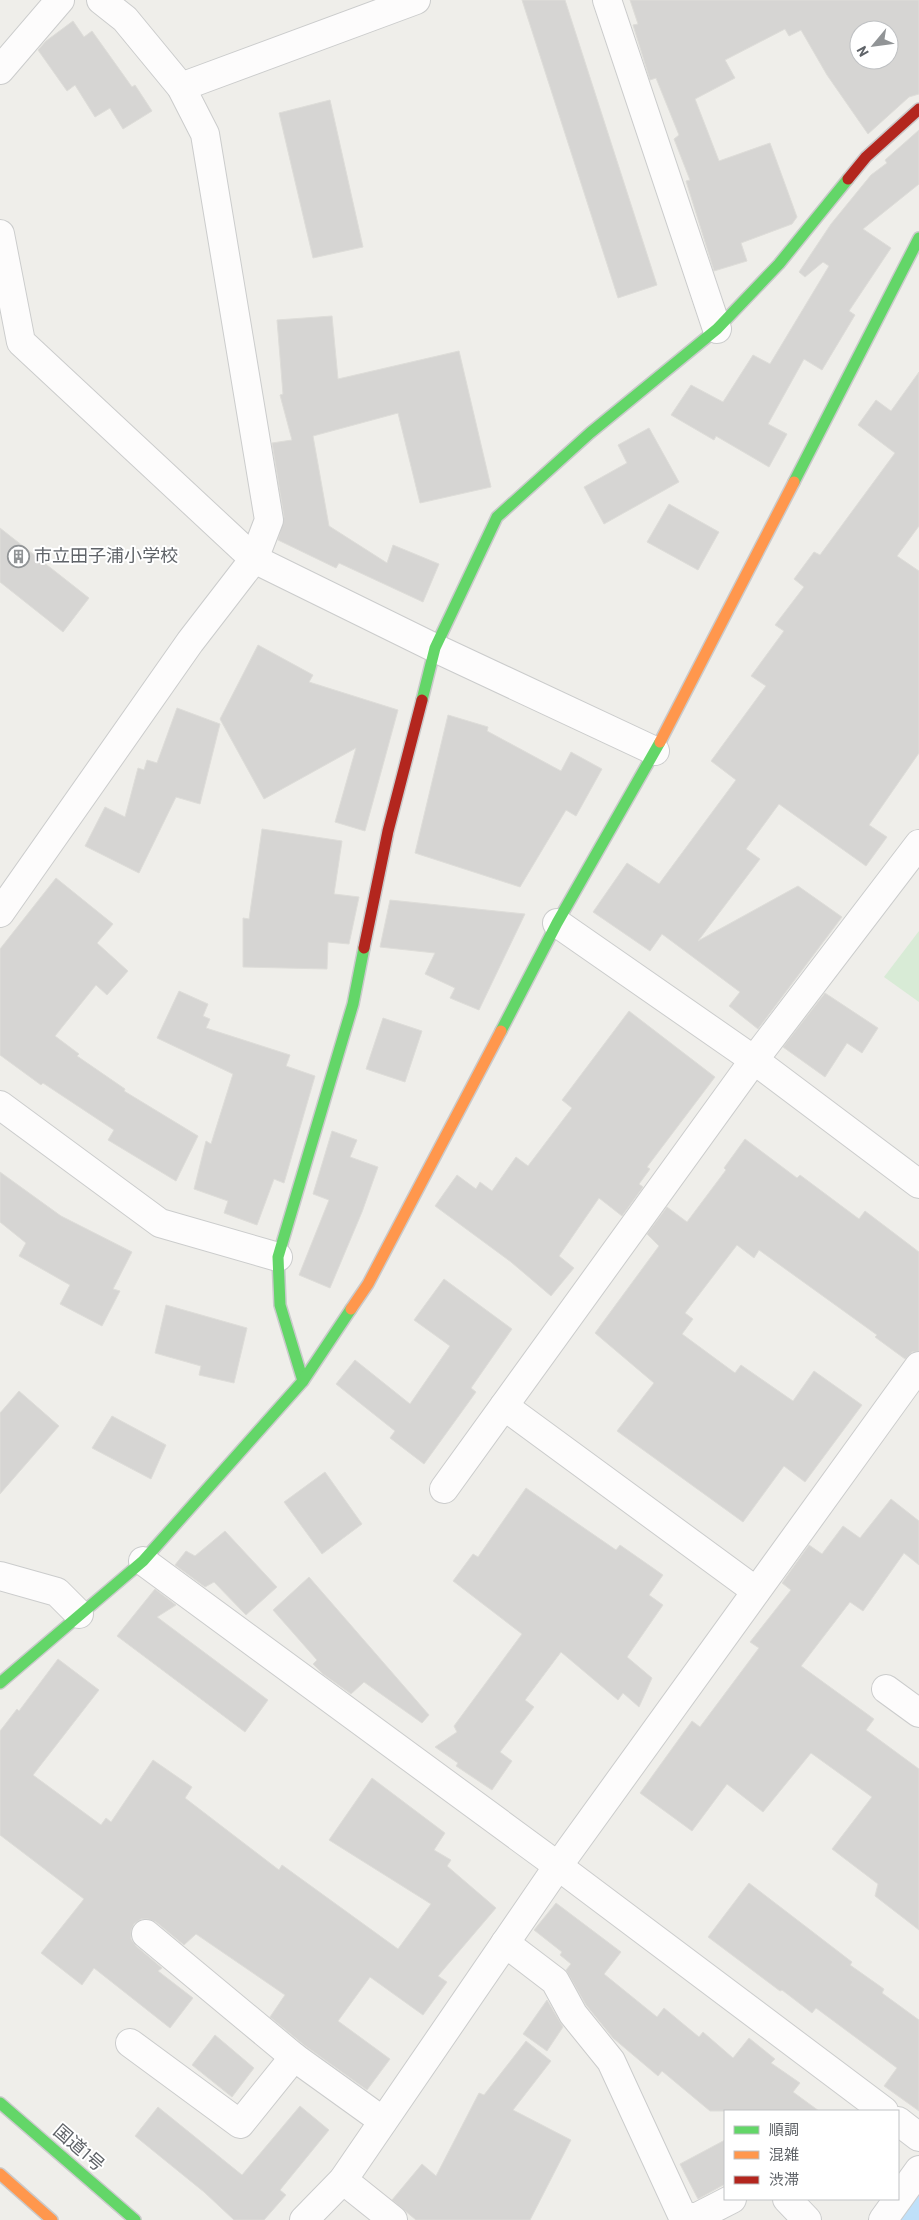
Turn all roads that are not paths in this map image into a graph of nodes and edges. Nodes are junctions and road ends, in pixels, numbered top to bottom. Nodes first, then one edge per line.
1 (60, 0) edge
2 (101, 0) edge
3 (416, 0) edge
4 (607, 0) edge
5 (0, 70) edge
6 (181, 87) junction
7 (919, 109) edge
8 (0, 234) edge
9 (919, 238) edge
10 (717, 329) junction
11 (254, 559) junction
12 (434, 648) junction
13 (655, 751) junction
14 (919, 844) edge
15 (0, 913) edge
16 (557, 923) junction
17 (754, 1060) junction
18 (0, 1105) edge
19 (919, 1184) edge
20 (278, 1257) junction
21 (919, 1366) edge
22 (303, 1381) junction
23 (504, 1406) junction
24 (444, 1489) dead end
25 (143, 1561) junction
26 (0, 1576) edge
27 (756, 1591) junction
28 (79, 1614) junction
29 (0, 1683) edge
30 (886, 1689) dead end
31 (919, 1713) edge
32 (558, 1866) junction
33 (146, 1934) dead end
34 (505, 1942) junction
35 (130, 2044) dead end
36 (294, 2057) junction
37 (0, 2103) edge
38 (883, 2110) edge
39 (383, 2121) junction
40 (899, 2122) edge
41 (919, 2137) edge
42 (919, 2170) edge
43 (0, 2174) edge
44 (343, 2180) junction
45 (899, 2198) edge
46 (730, 2200) edge
47 (788, 2200) edge
48 (897, 2200) edge
49 (52, 2220) edge
50 (135, 2220) edge
51 (304, 2220) edge
52 (393, 2220) edge
53 (807, 2220) edge
54 (883, 2220) edge

1 - 5 street
2 - 6 street
3 - 6 street
4 - 10 street
6 - 11 street
7 - 10 main road
8 - 11 street
9 - 13 main road
10 - 12 main road
11 - 12 street
11 - 15 street
12 - 13 street
12 - 20 main road
13 - 16 main road
14 - 17 street
16 - 17 street
16 - 22 main road
17 - 19 street
17 - 23 street
18 - 20 street
20 - 22 main road
21 - 27 street
22 - 25 main road
23 - 24 street
23 - 27 street
25 - 28 main road
25 - 32 street
26 - 28 street
27 - 32 street
28 - 29 main road
30 - 31 street
32 - 34 street
32 - 38 street
33 - 36 street
34 - 39 street
34 - 46 street
35 - 36 street
36 - 39 street
37 - 50 main road, 国道1号
39 - 44 street
40 - 41 street
42 - 45 street
43 - 49 main road
44 - 51 street
44 - 52 street
47 - 53 street
48 - 54 street

